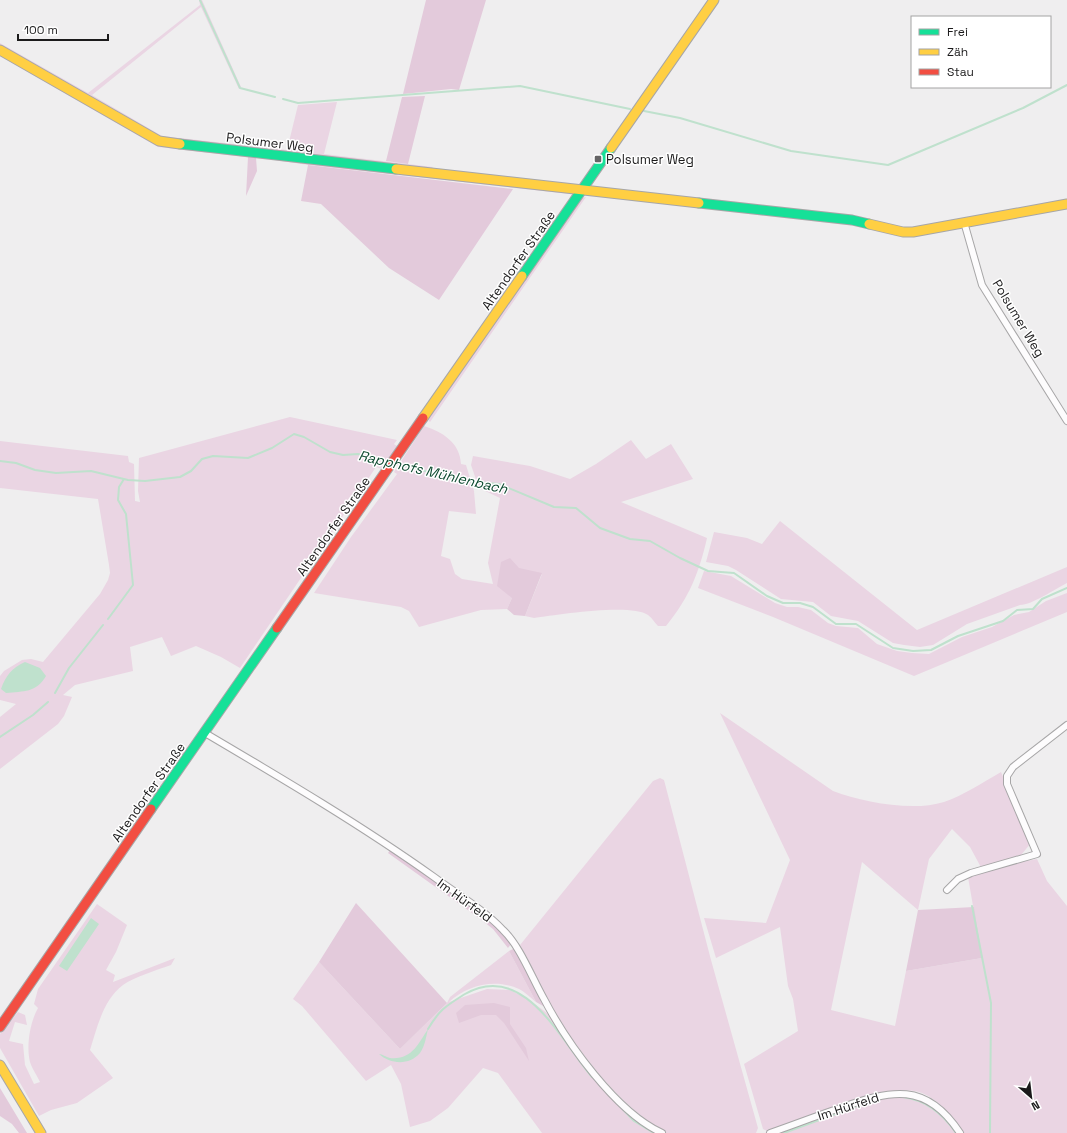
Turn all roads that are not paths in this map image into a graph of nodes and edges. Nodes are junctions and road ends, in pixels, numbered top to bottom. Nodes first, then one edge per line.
1 (714, 0) edge
2 (0, 50) edge
3 (583, 189) junction
4 (1067, 204) edge
5 (964, 222) junction
6 (1067, 421) edge
7 (1067, 725) edge
8 (205, 733) junction
9 (947, 890) dead end
10 (0, 1027) edge
11 (0, 1065) edge
12 (41, 1133) edge
13 (662, 1133) edge
14 (770, 1133) edge
15 (960, 1133) edge

1 - 3 street, Altendorfer Straße
2 - 3 street, Polsumer Weg
3 - 5 street, Polsumer Weg
3 - 8 street, Altendorfer Straße
4 - 5 street, Polsumer Weg
5 - 6 street, Polsumer Weg
7 - 9 street
8 - 10 street, Altendorfer Straße
8 - 13 street, Im Hürfeld
11 - 12 street
14 - 15 street, Im Hürfeld

